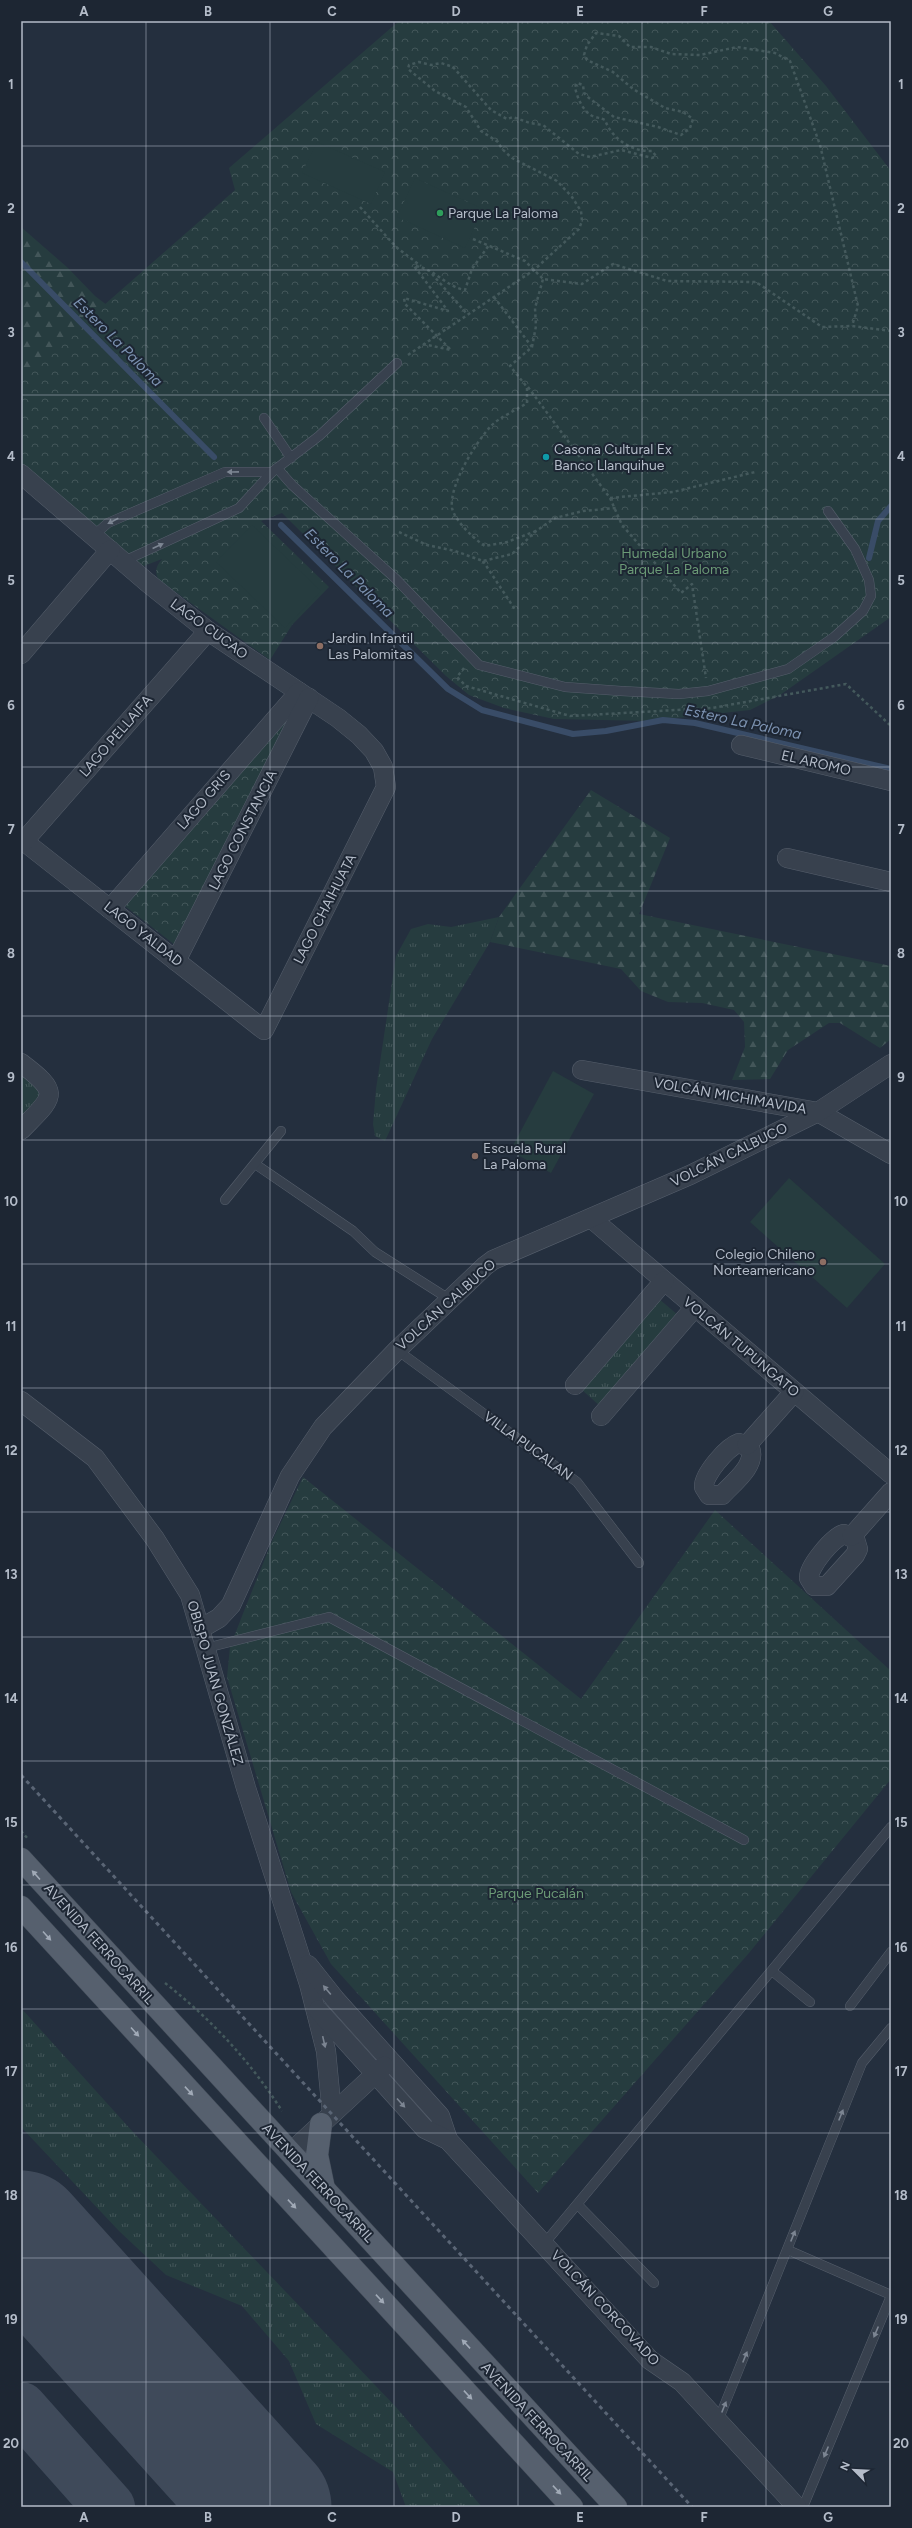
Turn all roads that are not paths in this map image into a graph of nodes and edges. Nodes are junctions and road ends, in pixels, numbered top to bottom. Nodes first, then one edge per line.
1 (397, 363) dead end
2 (264, 418) dead end
3 (291, 458) junction
4 (274, 470) junction
5 (21, 474) edge
6 (828, 511) dead end
7 (93, 536) junction
8 (116, 556) junction
9 (208, 631) junction
10 (21, 654) edge
11 (304, 695) junction
12 (741, 745) dead end
13 (891, 780) edge
14 (386, 787) joint
15 (23, 840) edge
16 (787, 858) dead end
17 (891, 882) edge
18 (110, 909) junction
19 (176, 961) junction
20 (264, 1030) joint
21 (21, 1063) edge
22 (891, 1064) edge
23 (582, 1070) dead end
24 (818, 1112) junction
25 (21, 1130) edge
26 (281, 1131) dead end
27 (891, 1154) edge
28 (254, 1164) junction
29 (225, 1200) dead end
30 (592, 1219) junction
31 (664, 1281) junction
32 (449, 1299) junction
33 (695, 1307) junction
34 (396, 1350) junction
35 (575, 1385) dead end
36 (794, 1392) junction
37 (21, 1401) edge
38 (601, 1416) dead end
39 (747, 1445) dead end
40 (891, 1474) edge
41 (891, 1492) edge
42 (852, 1536) dead end
43 (639, 1563) dead end
44 (200, 1629) junction
45 (206, 1648) junction
46 (891, 1827) edge
47 (744, 1840) dead end
48 (21, 1859) edge
49 (21, 1907) edge
50 (298, 1951) junction
51 (891, 1952) edge
52 (772, 1971) junction
53 (810, 2002) dead end
54 (314, 2003) junction
55 (850, 2006) dead end
56 (891, 2028) edge
57 (390, 2060) junction
58 (375, 2074) junction
59 (327, 2119) junction
60 (448, 2140) junction
61 (290, 2153) junction
62 (266, 2175) junction
63 (326, 2192) junction
64 (578, 2205) junction
65 (544, 2244) junction
66 (788, 2250) junction
67 (654, 2283) dead end
68 (891, 2296) edge
69 (718, 2421) junction
70 (572, 2507) edge
71 (616, 2507) edge
72 (798, 2507) edge
73 (803, 2507) edge

1 - 3 lane
2 - 3 lane
3 - 4 lane
4 - 6 lane
4 -> 7 lane
8 -> 4 lane
5 - 7 street, LAGO CUCAO
7 - 8 street, LAGO CUCAO
8 - 9 street, LAGO CUCAO
8 - 10 street
9 - 11 street, LAGO CUCAO
9 - 15 street, LAGO PELLAIFA
11 - 14 street, LAGO CUCAO
11 - 18 street, LAGO GRIS
11 - 19 street, LAGO CONSTANCIA
12 - 13 street, EL AROMO
14 - 20 street, LAGO CHAIHUATA
15 - 18 street, LAGO YALDAD
16 - 17 street
18 - 19 street, LAGO YALDAD
19 - 20 street, LAGO YALDAD
21 - 25 street
22 - 24 street, VOLCÁN CALBUCO
23 - 24 street, VOLCÁN MICHIMAVIDA
24 - 27 street, VOLCÁN MICHIMAVIDA
24 - 30 street, VOLCÁN CALBUCO
26 - 28 lane
28 - 29 lane
28 - 32 lane
30 - 31 street, VOLCÁN TUPUNGATO
30 - 32 street, VOLCÁN CALBUCO
31 - 33 street, VOLCÁN TUPUNGATO
31 - 35 street
32 - 34 street, VOLCÁN CALBUCO
33 - 36 street, VOLCÁN TUPUNGATO
33 - 38 street
34 - 43 lane, VILLA PUCALAN
34 - 44 street, VOLCÁN CALBUCO
36 - 39 street
36 - 40 street, VOLCÁN TUPUNGATO
37 - 44 street, OBISPO JUAN GONZÁLEZ
41 - 42 street
44 - 45 street, OBISPO JUAN GONZÁLEZ
45 - 47 lane
45 - 50 street, OBISPO JUAN GONZÁLEZ
46 - 52 lane
61 -> 48 main road, AVENIDA FERROCARRIL
49 -> 62 main road
50 - 54 street, OBISPO JUAN GONZÁLEZ
57 -> 50 street, OBISPO JUAN GONZÁLEZ
51 - 55 lane
52 - 53 lane
52 - 64 lane
54 - 58 street, OBISPO JUAN GONZÁLEZ
54 -> 59 street, OBISPO JUAN GONZÁLEZ
66 -> 56 lane
57 - 58 street
57 - 60 street, VOLCÁN CORCOVADO
58 - 59 street
58 -> 60 street, VOLCÁN CORCOVADO
59 - 61 street
59 - 63 main road
60 - 65 street, VOLCÁN CORCOVADO
61 - 62 main road
61 - 63 main road, AVENIDA FERROCARRIL
62 -> 70 main road
71 -> 63 main road, AVENIDA FERROCARRIL
64 - 65 lane
64 - 67 lane
65 - 69 street, VOLCÁN CORCOVADO
66 - 68 lane
69 -> 66 lane
68 -> 73 lane
69 - 72 street, VOLCÁN CORCOVADO

